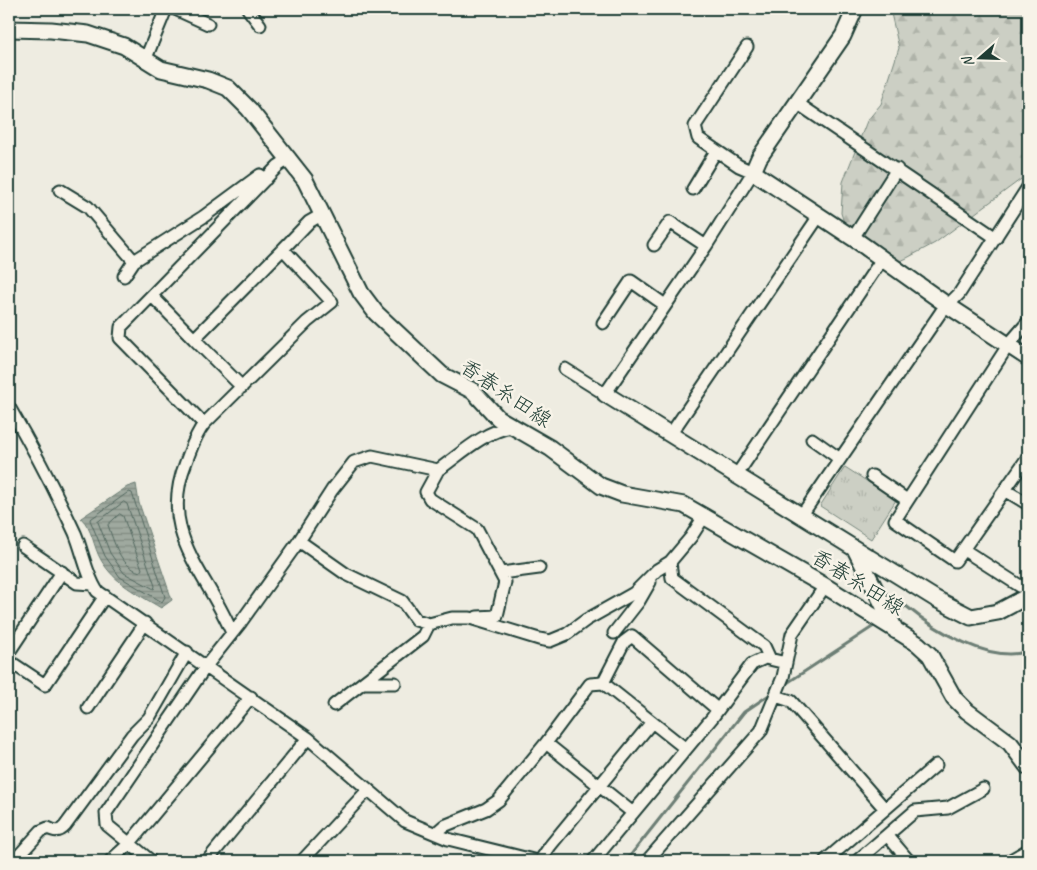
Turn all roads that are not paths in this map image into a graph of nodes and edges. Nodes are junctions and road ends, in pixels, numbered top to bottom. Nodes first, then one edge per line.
1 (166, 9) edge
2 (175, 9) edge
3 (248, 9) edge
4 (855, 9) edge
5 (208, 24) dead end
6 (260, 25) dead end
7 (9, 29) edge
8 (747, 47) dead end
9 (146, 58) junction
10 (797, 102) junction
11 (716, 151) junction
12 (290, 158) junction
13 (897, 169) junction
14 (753, 172) junction
15 (266, 179) junction
16 (1028, 187) edge
17 (693, 188) dead end
18 (60, 190) dead end
19 (323, 214) junction
20 (819, 216) junction
21 (853, 238) junction
22 (996, 238) junction
23 (654, 245) dead end
24 (706, 246) junction
25 (283, 249) junction
26 (882, 259) junction
27 (134, 261) junction
28 (124, 276) dead end
29 (152, 296) junction
30 (665, 305) junction
31 (947, 306) junction
32 (1028, 322) edge
33 (603, 323) dead end
34 (194, 339) junction
35 (1009, 344) junction
36 (1028, 358) edge
37 (564, 369) dead end
38 (242, 386) junction
39 (605, 394) junction
40 (9, 407) edge
41 (204, 424) junction
42 (511, 427) junction
43 (670, 435) junction
44 (812, 439) dead end
45 (1028, 458) edge
46 (840, 459) junction
47 (438, 470) junction
48 (736, 476) junction
49 (872, 476) dead end
50 (1005, 490) junction
51 (907, 500) junction
52 (1028, 504) edge
53 (705, 515) junction
54 (801, 516) junction
55 (299, 541) junction
56 (24, 546) dead end
57 (854, 547) junction
58 (964, 550) junction
59 (670, 562) junction
60 (539, 568) dead end
61 (657, 570) junction
62 (62, 572) junction
63 (501, 573) junction
64 (93, 584) junction
65 (825, 586) junction
66 (1024, 591) edge
67 (105, 596) junction
68 (470, 618) junction
69 (145, 623) junction
70 (429, 624) junction
71 (896, 631) junction
72 (232, 633) junction
73 (614, 634) dead end
74 (9, 652) edge
75 (186, 652) junction
76 (770, 660) junction
77 (9, 661) edge
78 (786, 663) junction
79 (206, 666) junction
80 (362, 683) junction
81 (395, 683) dead end
82 (603, 683) junction
83 (776, 696) junction
84 (251, 697) junction
85 (334, 705) dead end
86 (88, 708) dead end
87 (718, 710) junction
88 (652, 722) junction
89 (308, 738) junction
90 (546, 744) junction
91 (686, 750) junction
92 (1026, 758) edge
93 (936, 765) dead end
94 (600, 785) junction
95 (983, 789) dead end
96 (368, 790) junction
97 (885, 809) junction
98 (633, 813) junction
99 (436, 833) junction
100 (887, 835) junction
101 (130, 844) junction
102 (1028, 850) edge
103 (14, 861) edge
104 (110, 861) edge
105 (151, 861) edge
106 (207, 861) edge
107 (302, 861) edge
108 (538, 861) edge
109 (593, 861) edge
110 (647, 861) edge
111 (825, 861) edge
112 (857, 861) edge
113 (909, 861) edge
114 (1009, 861) edge

1 - 9 street
2 - 5 street
3 - 6 street
4 - 10 main road
7 - 9 main road, 香春糸田線
8 - 11 street
9 - 12 main road, 香春糸田線
10 - 13 street
10 - 14 main road
11 - 14 street
11 - 17 street
12 - 15 street
12 - 19 main road, 香春糸田線
13 - 21 street
13 - 22 street
14 - 20 main road
14 - 24 street
15 - 27 street
15 - 29 street
16 - 22 street
18 - 27 street
19 - 25 street
19 - 42 main road, 香春糸田線
20 - 21 main road
20 - 43 street
21 - 26 main road
22 - 31 street
23 - 24 street
24 - 30 street
25 - 34 street
25 - 38 street
26 - 31 main road
26 - 48 street
27 - 28 street
29 - 34 street
29 - 41 street
30 - 33 street
30 - 39 street
31 - 35 main road
31 - 46 street
32 - 35 street
34 - 38 street
35 - 36 main road
35 - 51 street
37 - 39 street
38 - 41 street
39 - 43 main road
40 - 64 street
41 - 72 street
42 - 47 street
42 - 53 main road, 香春糸田線
43 - 48 main road
44 - 46 street
45 - 50 street
46 - 54 street
47 - 55 street
47 - 63 street
48 - 54 main road
49 - 51 street
50 - 52 street
50 - 58 street
51 - 58 street
53 - 59 street
53 - 65 main road, 香春糸田線
54 - 57 main road
55 - 70 street
55 - 72 street
56 - 62 street
57 - 66 main road
57 - 71 main road
58 - 66 street
59 - 61 street
59 - 76 street
60 - 63 street
61 - 68 street
61 - 73 street
62 - 64 street
62 - 74 street
63 - 68 street
64 - 67 street
65 - 71 main road, 香春糸田線
65 - 78 street
67 - 69 street
67 - 77 street
68 - 70 street
69 - 75 street
69 - 86 street
70 - 80 street
71 - 92 main road, 香春糸田線
72 - 79 street
75 - 79 street
75 - 103 street
76 - 78 street
76 - 87 street
78 - 83 street
79 - 84 street
79 - 101 street
80 - 81 street
80 - 85 street
82 - 87 street
82 - 88 street
82 - 90 street
83 - 97 street
83 - 110 street
84 - 89 street
84 - 101 street
87 - 91 street
88 - 91 street
88 - 94 street
89 - 96 street
89 - 106 street
90 - 94 street
90 - 99 street
91 - 98 street
93 - 97 street
94 - 98 street
94 - 108 street
95 - 100 street
96 - 99 street
96 - 107 street
97 - 111 street
98 - 109 street
99 - 108 street
100 - 112 street
100 - 113 street
101 - 104 street
101 - 105 street
102 - 114 street

